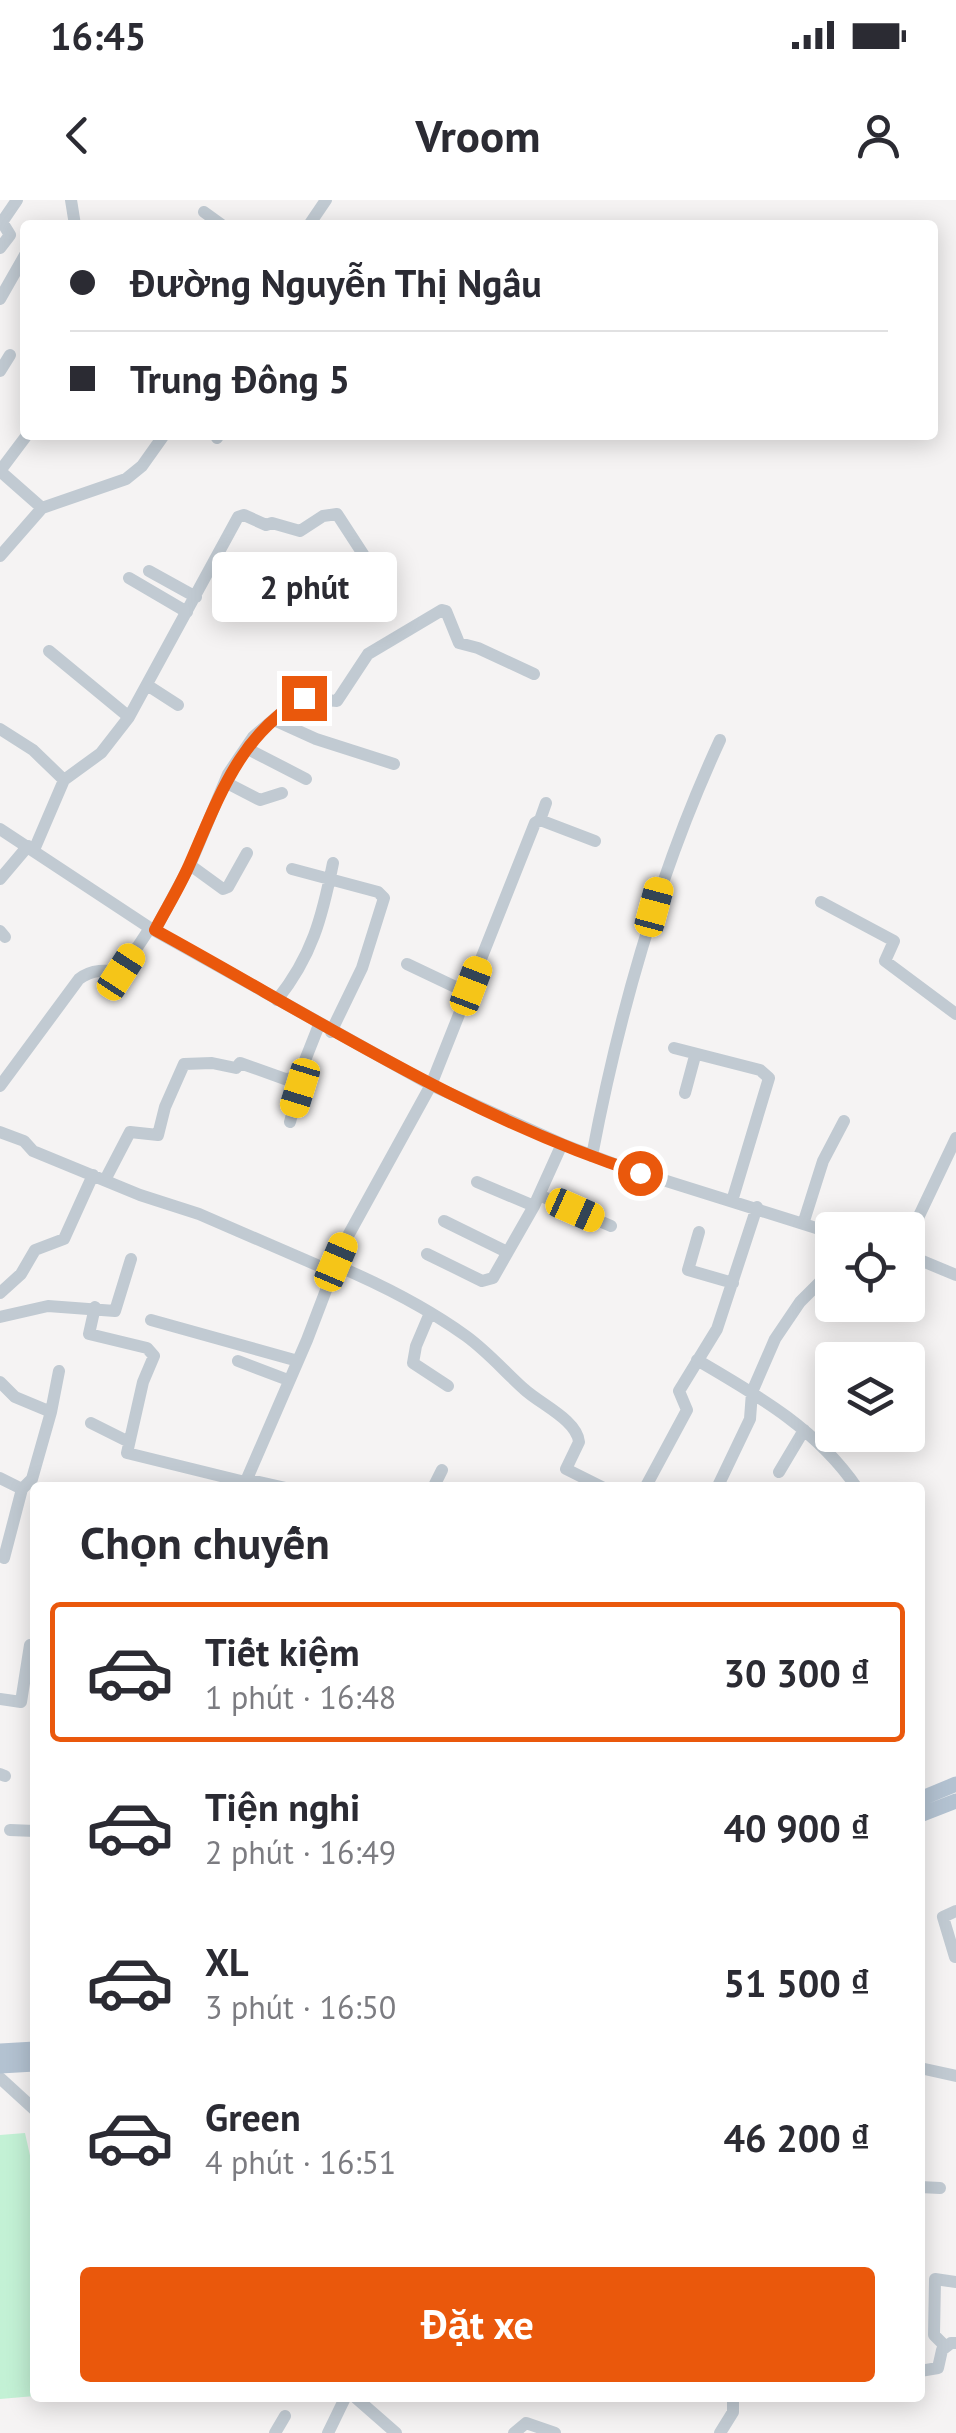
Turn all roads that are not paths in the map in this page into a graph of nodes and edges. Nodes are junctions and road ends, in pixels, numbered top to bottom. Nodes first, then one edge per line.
1 (17, 200) edge
2 (204, 212) dead end
3 (215, 220) edge
4 (0, 248) edge
5 (20, 264) edge
6 (0, 299) edge
7 (10, 355) dead end
8 (0, 371) edge
9 (24, 440) edge
10 (160, 440) edge
11 (42, 508) junction
12 (0, 556) edge
13 (214, 563) junction
14 (148, 571) dead end
15 (129, 578) dead end
16 (366, 589) dead end
17 (196, 597) junction
18 (276, 599) dead end
19 (187, 612) junction
20 (48, 651) dead end
21 (534, 674) dead end
22 (147, 685) junction
23 (178, 705) dead end
24 (128, 717) junction
25 (274, 720) junction
26 (0, 729) edge
27 (720, 740) dead end
28 (246, 748) junction
29 (394, 764) dead end
30 (306, 778) dead end
31 (64, 780) junction
32 (225, 782) junction
33 (282, 793) dead end
34 (546, 803) dead end
35 (540, 820) junction
36 (0, 829) edge
37 (595, 841) dead end
38 (31, 848) junction
39 (247, 853) dead end
40 (190, 864) junction
41 (333, 864) dead end
42 (292, 869) dead end
43 (0, 879) edge
44 (330, 880) junction
45 (821, 902) dead end
46 (152, 929) junction
47 (407, 964) dead end
48 (468, 993) junction
49 (278, 1000) junction
50 (956, 1014) edge
51 (325, 1028) junction
52 (674, 1048) dead end
53 (695, 1056) junction
54 (304, 1069) junction
55 (0, 1086) edge
56 (432, 1086) junction
57 (685, 1093) dead end
58 (844, 1121) dead end
59 (290, 1122) dead end
60 (0, 1132) edge
61 (956, 1138) edge
62 (562, 1144) junction
63 (592, 1156) junction
64 (99, 1177) junction
65 (477, 1182) dead end
66 (536, 1200) junction
67 (732, 1200) junction
68 (757, 1207) junction
69 (921, 1212) edge
70 (444, 1221) dead end
71 (804, 1222) junction
72 (611, 1226) dead end
73 (815, 1226) edge
74 (699, 1232) dead end
75 (508, 1252) junction
76 (427, 1254) dead end
77 (131, 1259) dead end
78 (925, 1262) edge
79 (334, 1268) junction
80 (956, 1275) edge
81 (733, 1283) junction
82 (815, 1287) edge
83 (0, 1294) edge
84 (95, 1307) junction
85 (430, 1313) junction
86 (0, 1317) edge
87 (152, 1320) dead end
88 (697, 1360) junction
89 (238, 1361) dead end
90 (298, 1361) junction
91 (60, 1371) dead end
92 (288, 1380) junction
93 (0, 1382) edge
94 (448, 1386) dead end
95 (752, 1392) junction
96 (51, 1412) junction
97 (91, 1423) dead end
98 (804, 1430) junction
99 (129, 1442) junction
100 (442, 1470) dead end
101 (779, 1472) dead end
102 (0, 1478) edge
103 (241, 1482) edge
104 (245, 1482) edge
105 (436, 1482) edge
106 (592, 1482) edge
107 (648, 1482) edge
108 (720, 1482) edge
109 (852, 1482) edge
110 (22, 1489) junction
111 (4, 1558) dead end
112 (30, 1645) dead end
113 (0, 1699) edge
114 (956, 1784) edge
115 (925, 1797) edge
116 (956, 1800) edge
117 (925, 1813) edge
118 (10, 1830) dead end
119 (30, 1831) edge
120 (956, 1911) edge
121 (955, 1956) edge
122 (30, 2049) edge
123 (0, 2051) edge
124 (30, 2064) edge
125 (0, 2066) edge
126 (925, 2069) edge
127 (956, 2076) edge
128 (0, 2078) edge
129 (30, 2105) edge
130 (925, 2187) edge
131 (940, 2188) dead end
132 (956, 2282) edge
133 (927, 2301) edge
134 (951, 2345) edge
135 (925, 2370) edge
136 (343, 2402) edge
137 (361, 2402) edge
138 (732, 2402) edge
139 (284, 2416) dead end
140 (729, 2429) edge
141 (275, 2433) edge
142 (328, 2433) edge
143 (396, 2433) edge
144 (514, 2433) edge
145 (555, 2433) edge

1 - 4 street
2 - 3 street
5 - 6 street
7 - 8 street
9 - 11 street
10 - 11 street
11 - 12 street
13 - 16 street
13 - 17 street
13 - 18 street
14 - 17 street
15 - 19 street
17 - 19 street
19 - 22 street
20 - 24 street
21 - 25 street
22 - 23 street
22 - 24 street
24 - 31 street
25 - 28 street
25 - 29 street
26 - 31 street
27 - 63 street
28 - 30 street
28 - 32 street
31 - 38 street
32 - 33 street
32 - 40 street
34 - 35 street
35 - 37 street
35 - 48 street
36 - 38 street
38 - 43 street
38 - 46 street
39 - 40 street
40 - 46 street
41 - 44 street
42 - 44 street
44 - 49 street
44 - 51 street
45 - 50 street
46 - 49 street
46 - 55 street
47 - 48 street
48 - 56 street
49 - 51 street
51 - 54 street
51 - 56 street
52 - 53 street
53 - 57 street
53 - 67 street
54 - 59 street
54 - 64 street
56 - 62 street
56 - 79 street
58 - 71 street
60 - 64 street
61 - 69 street
62 - 63 street
62 - 66 street
63 - 67 street
64 - 79 street
64 - 83 street
65 - 66 street
66 - 72 street
66 - 75 street
67 - 68 street
68 - 71 street
68 - 81 street
70 - 75 street
71 - 73 street
74 - 81 street
75 - 76 street
77 - 84 street
78 - 80 street
79 - 85 street
79 - 90 street
81 - 88 street
82 - 95 street
84 - 86 street
84 - 99 street
85 - 94 street
85 - 106 street
87 - 90 street
88 - 95 street
88 - 107 street
89 - 92 street
90 - 92 street
91 - 96 street
92 - 104 street
93 - 96 street
95 - 98 street
95 - 108 street
96 - 110 street
97 - 99 street
98 - 101 street
98 - 109 street
99 - 103 street
100 - 105 street
102 - 110 street
110 - 111 street
112 - 113 street
114 - 115 main road
116 - 117 main road
118 - 119 street
120 - 121 street
122 - 123 main road
124 - 125 main road
126 - 127 street
128 - 129 street
130 - 131 street
132 - 133 street
133 - 134 street
134 - 135 street
136 - 142 street
137 - 143 street
138 - 140 street
139 - 141 street
144 - 145 street

